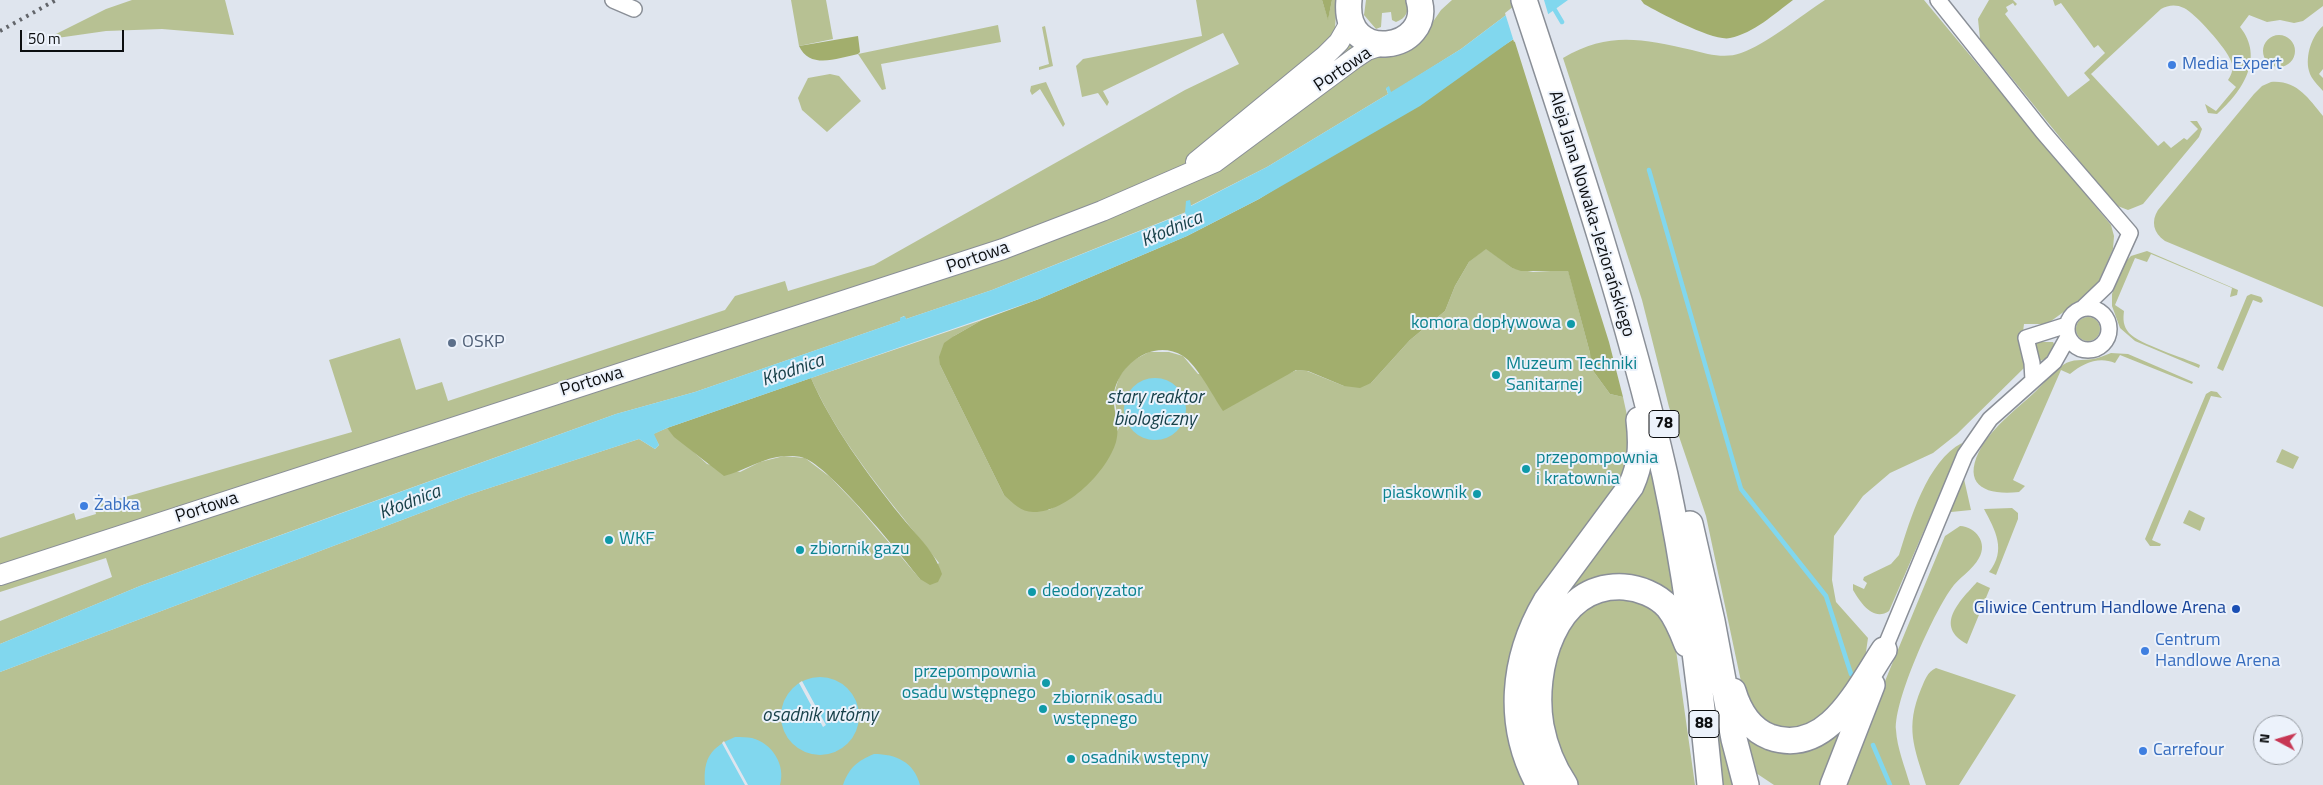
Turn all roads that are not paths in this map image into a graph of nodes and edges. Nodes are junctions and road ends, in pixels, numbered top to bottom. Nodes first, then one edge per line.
1 (614, 0) edge
2 (1524, 0) edge
3 (1938, 0) edge
4 (1425, 5) edge
5 (634, 9) dead end
6 (1349, 11) edge
7 (1382, 45) junction
8 (1180, 177) junction
9 (2106, 286) junction
10 (2083, 308) junction
11 (1624, 314) junction
12 (2108, 322) junction
13 (2067, 331) junction
14 (2086, 351) junction
15 (2054, 362) junction
16 (2033, 380) junction
17 (0, 575) edge
18 (1712, 621) junction
19 (1884, 650) junction
20 (1696, 664) junction
21 (1539, 785) edge
22 (1565, 785) edge
23 (1710, 785) edge
24 (1746, 785) edge
25 (1833, 785) edge

1 - 5 street
2 - 11 main road, Aleja Jana Nowaka-Jeziorańskiego / 78
3 - 9 street
4 - 7 main road
6 - 7 main road
6 - 8 street, Portowa
7 - 8 street, Portowa
8 - 17 street, Portowa
9 - 10 street
9 - 12 street
10 - 12 street
10 - 13 street
11 - 18 main road, 78
11 - 20 main road, Aleja Jana Nowaka-Jeziorańskiego / 88
11 - 21 main road, 78
12 - 14 street
13 - 14 street
13 - 15 street
13 - 16 street
14 - 15 street
15 - 16 street
16 - 19 street
18 - 19 main road
18 - 24 main road, 78
19 - 25 main road
20 - 22 main road
20 - 23 main road, Aleja Jana Nowaka-Jeziorańskiego / 88

